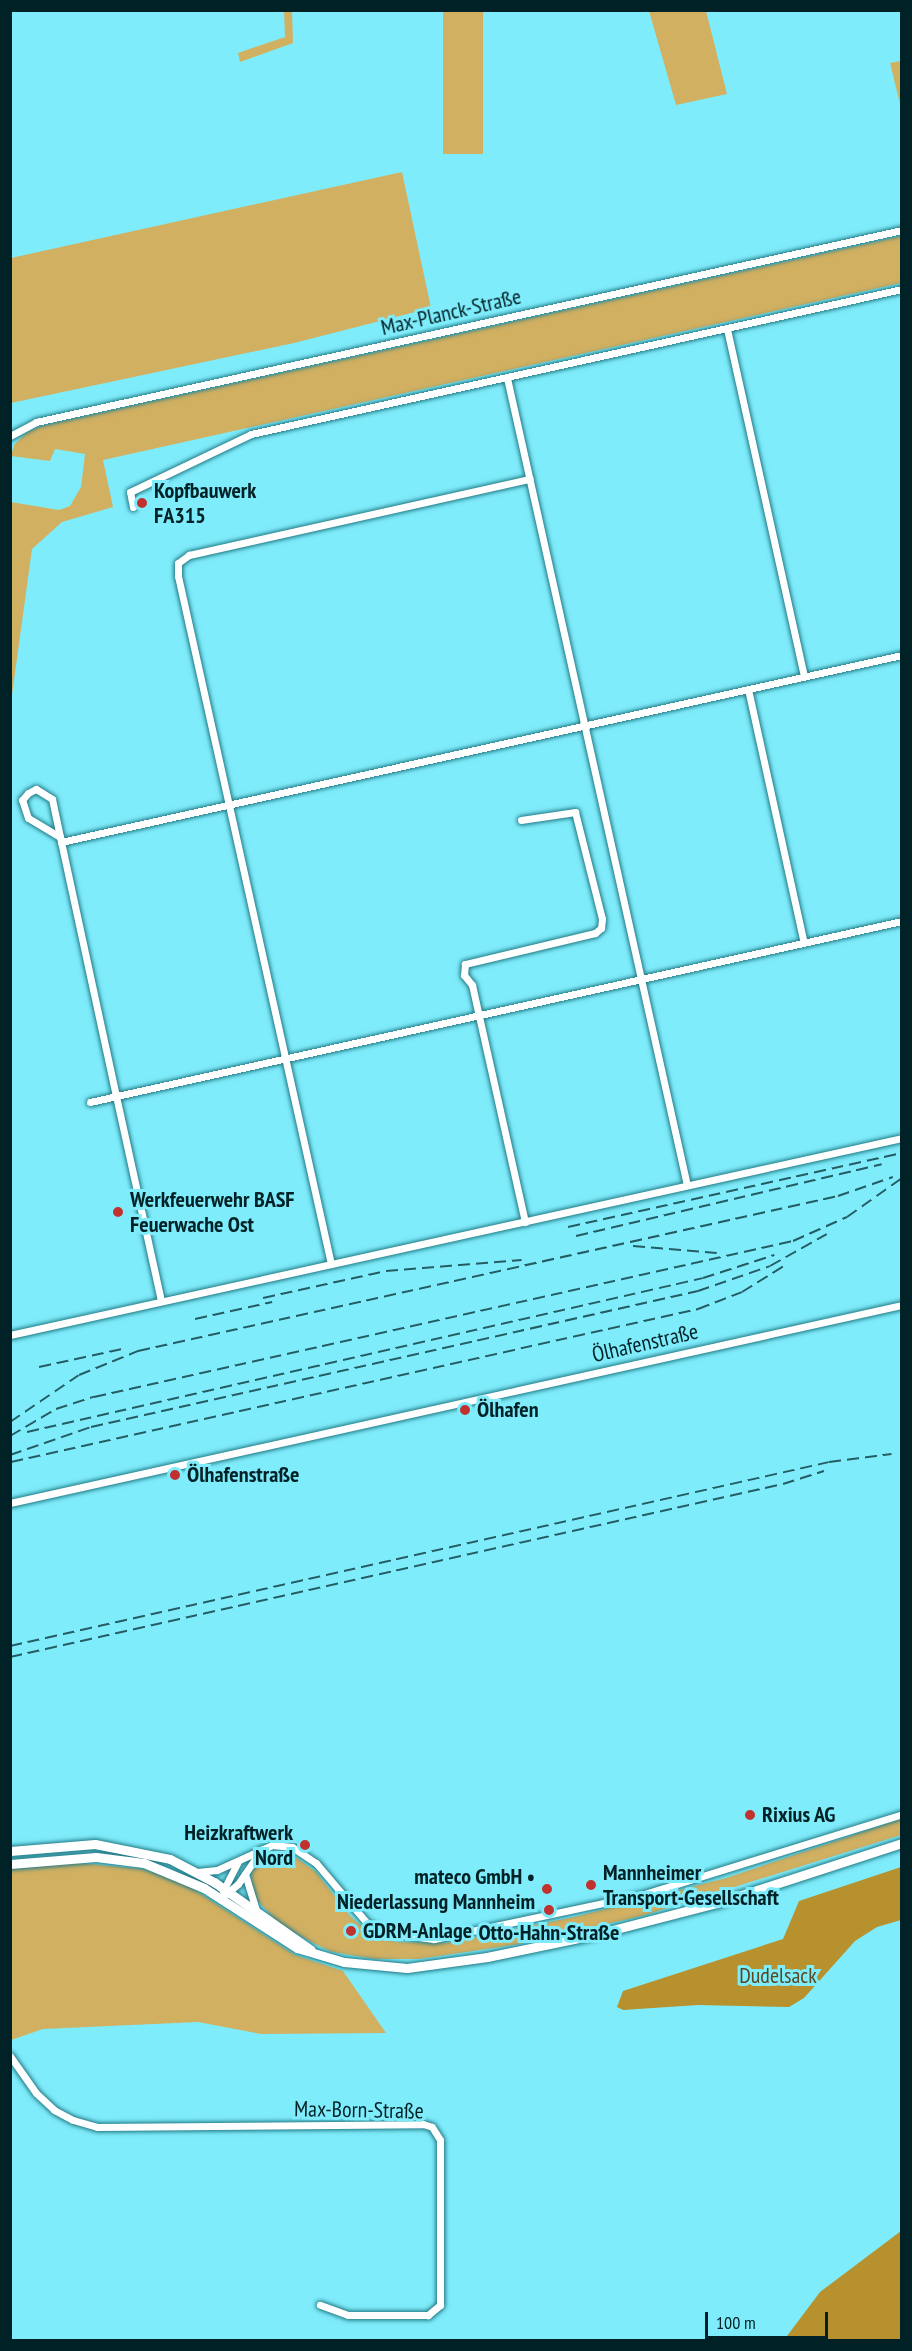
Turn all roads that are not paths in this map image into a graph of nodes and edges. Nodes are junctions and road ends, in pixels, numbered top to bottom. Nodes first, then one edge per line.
1 (902, 230) edge
2 (902, 289) edge
3 (727, 328) junction
4 (507, 378) junction
5 (10, 436) edge
6 (530, 480) junction
7 (134, 507) dead end
8 (902, 655) edge
9 (804, 677) junction
10 (748, 689) junction
11 (585, 725) junction
12 (229, 804) junction
13 (521, 820) dead end
14 (60, 839) junction
15 (902, 921) edge
16 (804, 943) junction
17 (642, 979) junction
18 (478, 1016) junction
19 (285, 1058) junction
20 (116, 1096) junction
21 (90, 1102) dead end
22 (902, 1138) edge
23 (687, 1185) junction
24 (525, 1222) junction
25 (331, 1264) junction
26 (161, 1300) junction
27 (902, 1305) edge
28 (10, 1335) edge
29 (10, 1503) edge
30 (902, 1814) edge
31 (902, 1843) edge
32 (262, 1849) junction
33 (10, 1851) edge
34 (238, 1862) junction
35 (10, 1864) edge
36 (197, 1872) junction
37 (244, 1874) junction
38 (226, 1891) junction
39 (220, 1899) junction
40 (258, 1913) junction
41 (313, 1952) junction
42 (10, 2056) edge
43 (320, 2305) dead end

1 - 5 street, Max-Planck-Straße
2 - 3 street
3 - 4 street
3 - 9 street
4 - 6 street
4 - 7 street
6 - 11 street
6 - 12 street
8 - 9 street
9 - 10 street
10 - 11 street
10 - 16 street
11 - 12 street
11 - 17 street
12 - 14 street
12 - 19 street
13 - 18 street
14 - 14 street
14 - 20 street
15 - 16 street
16 - 17 street
17 - 18 street
17 - 23 street
18 - 19 street
18 - 24 street
19 - 20 street
19 - 25 street
20 - 21 street
20 - 26 street
22 - 23 street
23 - 24 street
24 - 25 street
25 - 26 street
26 - 28 street
27 - 29 street, Ölhafenstraße
30 - 32 street
31 - 41 main road
32 - 34 street
32 - 37 street
33 - 36 main road
34 - 36 street
34 - 38 street
35 - 39 main road
36 - 38 main road
37 - 38 street
37 - 40 street
38 - 39 street
38 - 40 main road
39 - 41 main road
40 - 41 main road
42 - 43 street, Max-Born-Straße

